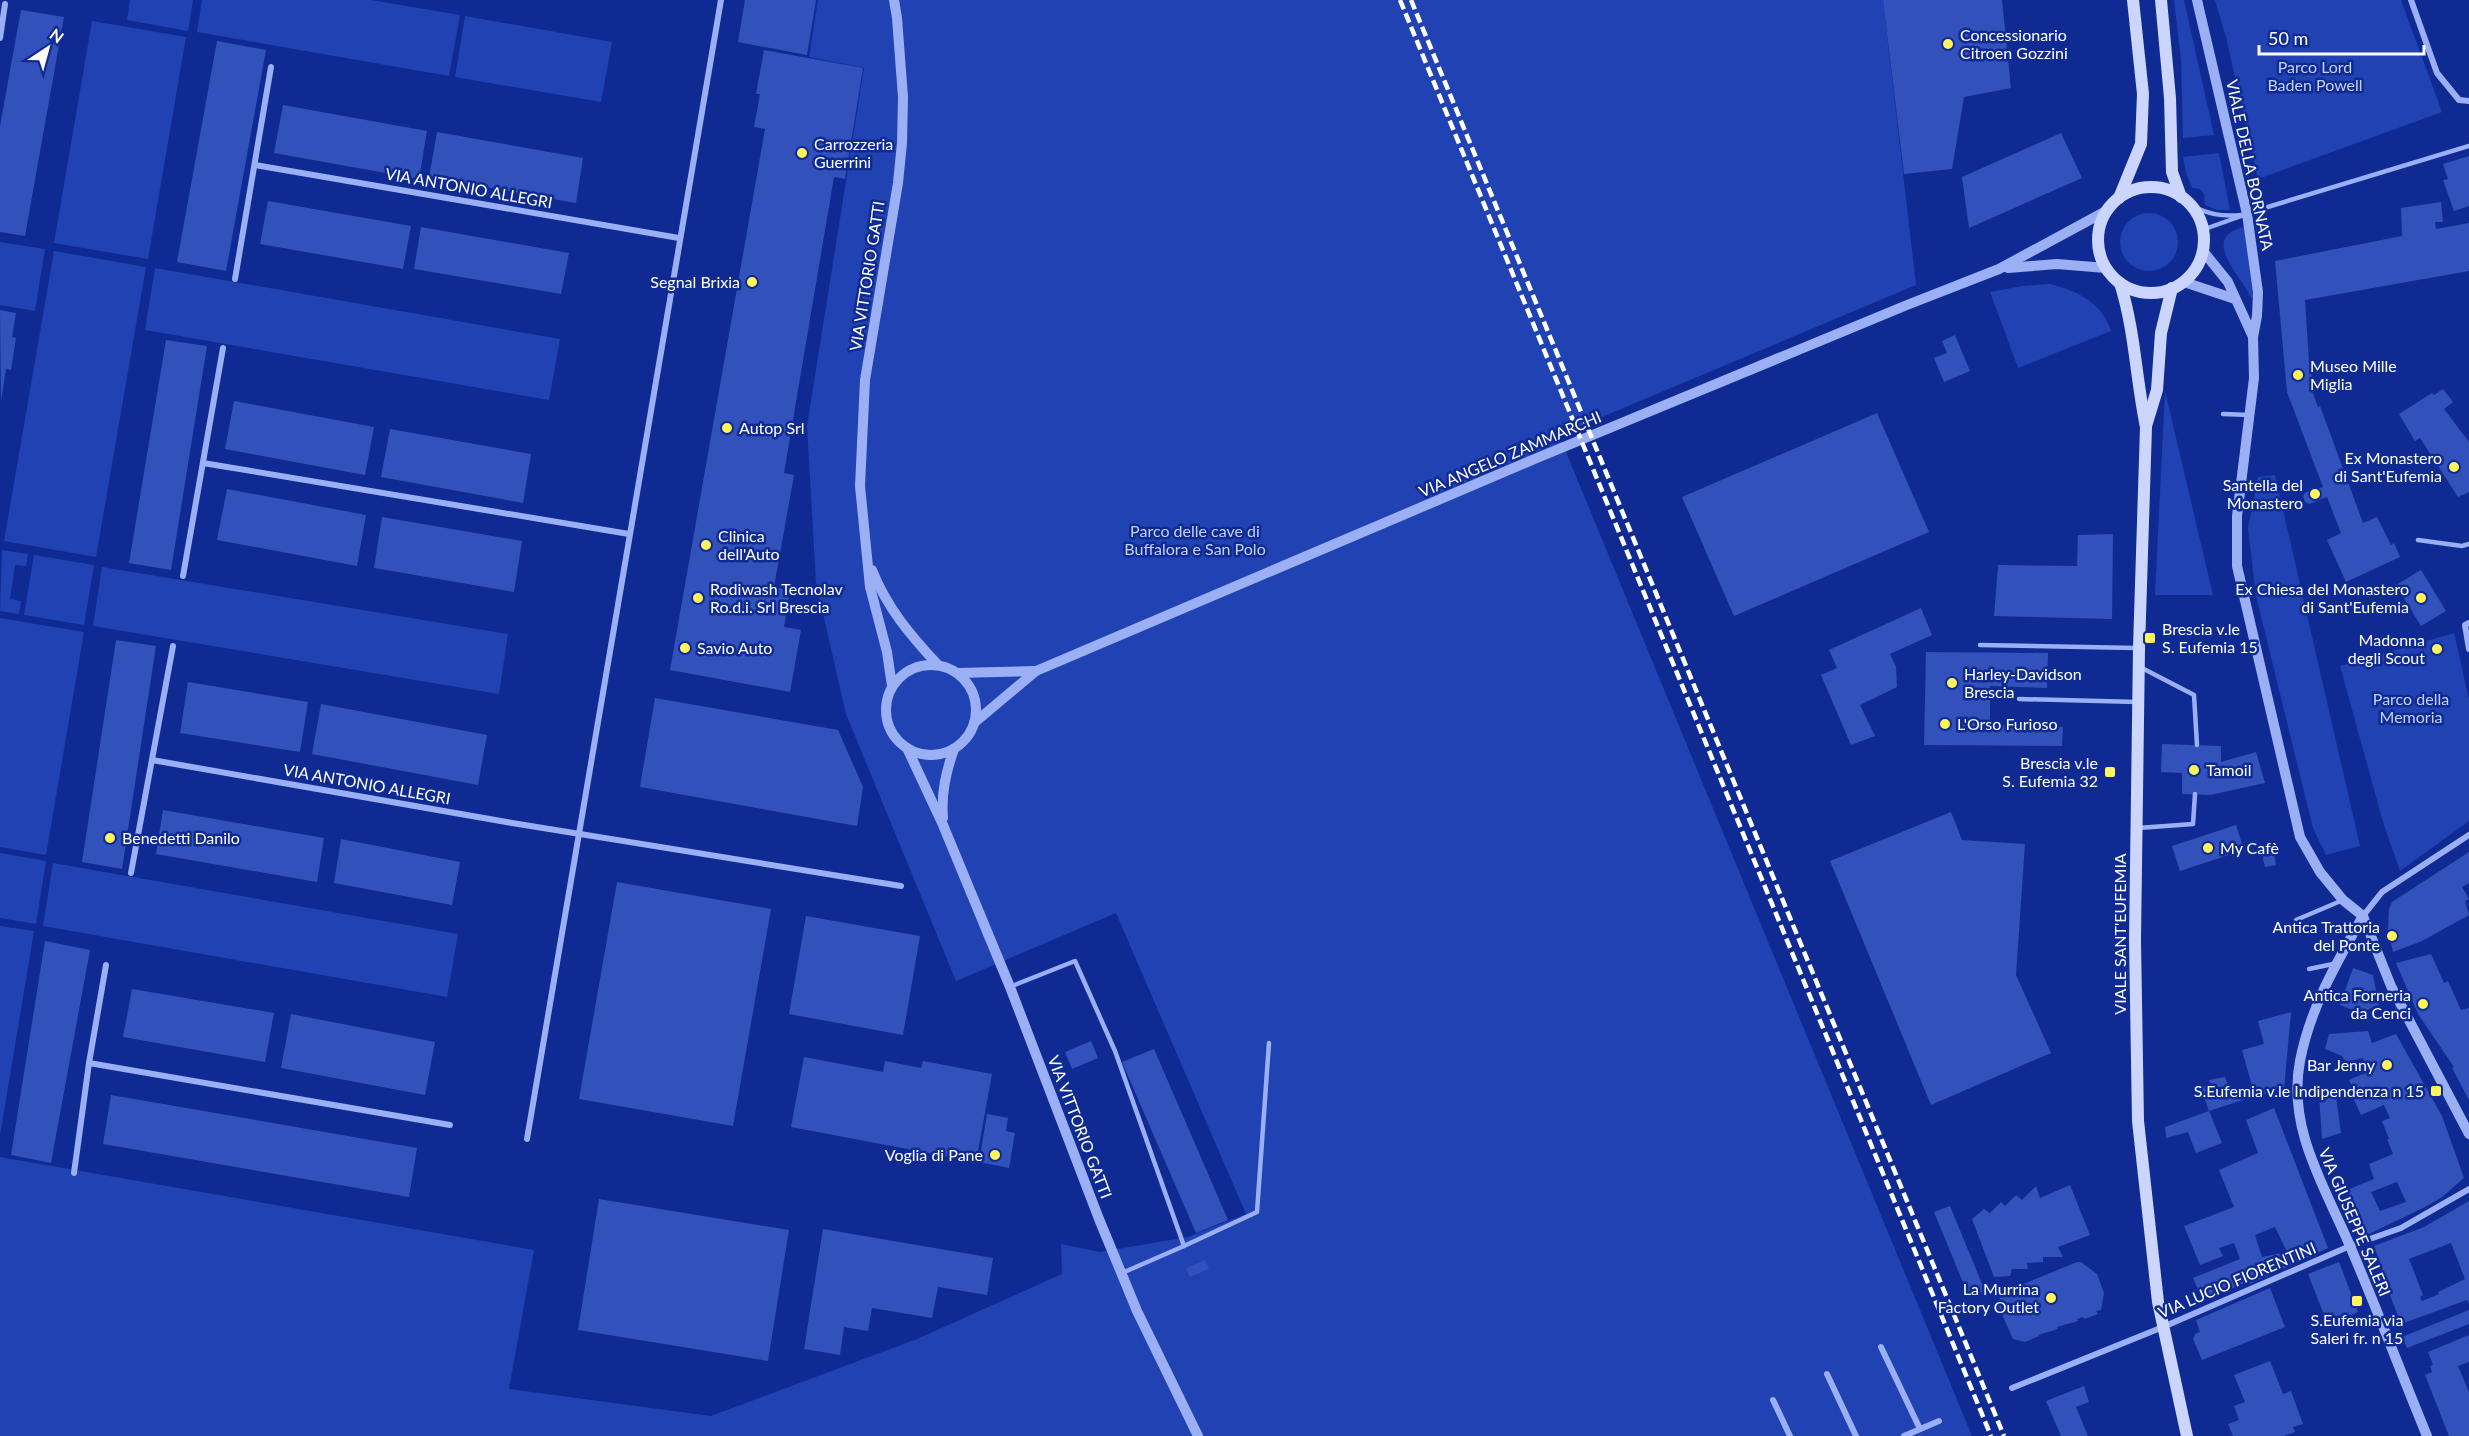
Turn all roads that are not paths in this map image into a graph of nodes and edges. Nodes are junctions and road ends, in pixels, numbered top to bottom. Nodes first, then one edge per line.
1 (721, 0) edge
2 (894, 0) edge
3 (2133, 0) edge
4 (2161, 0) edge
5 (2197, 0) edge
6 (2410, 0) edge
7 (5, 4) dead end
8 (0, 38) edge
9 (271, 67) dead end
10 (2469, 101) edge
11 (2469, 146) edge
12 (255, 165) junction
13 (2119, 198) junction
14 (2186, 201) junction
15 (2108, 210) junction
16 (2247, 214) junction
17 (2202, 230) junction
18 (679, 238) junction
19 (2203, 251) junction
20 (2106, 268) junction
21 (1999, 269) junction
22 (235, 279) dead end
23 (2184, 282) junction
24 (2120, 283) junction
25 (2172, 288) junction
26 (2235, 299) junction
27 (2253, 337) junction
28 (223, 348) dead end
29 (2223, 414) dead end
30 (2250, 415) junction
31 (2146, 427) junction
32 (203, 463) junction
33 (629, 534) junction
34 (2418, 540) dead end
35 (2469, 544) edge
36 (868, 558) junction
37 (183, 576) dead end
38 (2466, 623) edge
39 (1980, 645) dead end
40 (173, 646) dead end
41 (2139, 648) junction
42 (2469, 649) edge
43 (938, 665) junction
44 (2139, 666) junction
45 (1036, 670) junction
46 (957, 673) junction
47 (892, 686) junction
48 (2019, 699) dead end
49 (2138, 702) junction
50 (974, 723) junction
51 (2197, 745) dead end
52 (906, 748) junction
53 (954, 748) junction
54 (152, 760) junction
55 (2195, 794) dead end
56 (943, 825) junction
57 (2136, 828) junction
58 (578, 833) junction
59 (2469, 836) edge
60 (131, 873) dead end
61 (901, 886) dead end
62 (2343, 900) junction
63 (2363, 916) junction
64 (2296, 920) dead end
65 (2336, 964) junction
66 (106, 965) dead end
67 (2308, 969) dead end
68 (1010, 987) junction
69 (1269, 1043) dead end
70 (88, 1063) junction
71 (450, 1125) dead end
72 (2468, 1129) edge
73 (527, 1138) dead end
74 (74, 1173) dead end
75 (2469, 1189) edge
76 (1184, 1246) junction
77 (2350, 1246) junction
78 (1122, 1273) junction
79 (2163, 1327) junction
80 (1881, 1347) dead end
81 (1827, 1374) dead end
82 (2012, 1388) dead end
83 (1773, 1400) dead end
84 (1939, 1421) dead end
85 (1920, 1429) junction
86 (1198, 1436) edge
87 (1790, 1436) edge
88 (1856, 1436) edge
89 (1904, 1436) edge
90 (2187, 1436) edge
91 (2427, 1436) edge

1 - 18 street
2 - 36 street, VIA VITTORIO GATTI
3 - 13 main road
4 - 14 main road
5 - 16 street, VIALE DELLA BORNATA
6 - 10 street
7 - 8 street
9 - 12 street
11 - 16 lane
12 - 18 street, VIA ANTONIO ALLEGRI
12 - 22 street
13 - 14 main road
13 - 15 main road
14 - 16 lane
14 - 17 main road
15 - 20 main road
15 - 21 street, VIA ANGELO ZAMMARCHI
16 - 17 lane
16 - 27 street, VIALE DELLA BORNATA
17 - 19 main road
18 - 33 street
19 - 23 main road
19 - 26 street, VIALE DELLA BORNATA
20 - 21 street, VIA ANGELO ZAMMARCHI
20 - 24 main road
21 - 45 street, VIA ANGELO ZAMMARCHI
23 - 25 main road
23 - 26 street
24 - 25 main road
24 - 31 main road, VIALE SANT'EUFEMIA
25 - 31 main road, VIALE SANT'EUFEMIA
26 - 27 street, VIALE DELLA BORNATA
27 - 30 street, VIALE DELLA BORNATA
28 - 32 street
29 - 30 lane
30 - 62 street, VIALE DELLA BORNATA
31 - 41 main road, VIALE SANT'EUFEMIA
32 - 33 street
32 - 37 street
33 - 58 street
34 - 35 lane
36 - 43 street, VIA VITTORIO GATTI
36 - 47 street, VIA VITTORIO GATTI
38 - 42 street
39 - 41 lane
40 - 54 street
41 - 44 main road, VIALE SANT'EUFEMIA
43 - 46 street, VIA VITTORIO GATTI
43 - 47 street
44 - 49 main road, VIALE SANT'EUFEMIA
44 - 51 lane
45 - 46 street, VIA ANGELO ZAMMARCHI
45 - 50 street, VIA ANGELO ZAMMARCHI
46 - 50 street
47 - 52 street, VIA VITTORIO GATTI
48 - 49 lane
49 - 57 main road, VIALE SANT'EUFEMIA
50 - 53 street, VIA VITTORIO GATTI
52 - 53 street
52 - 56 street, VIA VITTORIO GATTI
53 - 56 street, VIA VITTORIO GATTI
54 - 58 street, VIA ANTONIO ALLEGRI
54 - 60 street
55 - 57 lane
56 - 68 street, VIA VITTORIO GATTI
57 - 79 main road, VIALE SANT'EUFEMIA
58 - 61 street, VIA ANTONIO ALLEGRI
58 - 73 street
59 - 63 street
62 - 63 street, VIALE DELLA BORNATA
62 - 64 lane
63 - 65 street, VIA GIUSEPPE SALERI
63 - 72 street
65 - 67 lane
65 - 77 street, VIA GIUSEPPE SALERI
66 - 70 street
68 - 76 lane
68 - 78 street, VIA VITTORIO GATTI
69 - 76 lane
70 - 71 street
70 - 74 street
75 - 77 street, VIA LUCIO FIORENTINI
76 - 78 lane
77 - 79 street, VIA LUCIO FIORENTINI
77 - 91 street, VIA GIUSEPPE SALERI
78 - 86 street, VIA VITTORIO GATTI
79 - 82 street, VIA LUCIO FIORENTINI
79 - 90 main road, VIALE SANT'EUFEMIA
80 - 85 street
81 - 88 street
83 - 87 street
84 - 85 street
85 - 89 street

